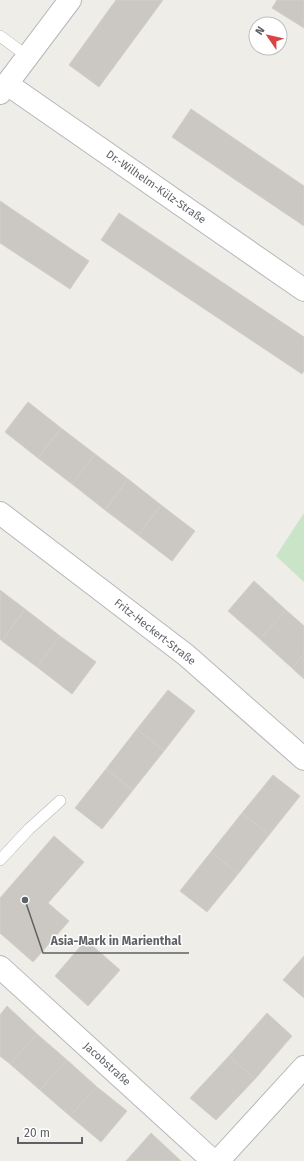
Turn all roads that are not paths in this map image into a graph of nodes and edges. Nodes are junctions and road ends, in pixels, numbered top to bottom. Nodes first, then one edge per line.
1 (70, 0) edge
2 (0, 36) edge
3 (27, 56) junction
4 (4, 88) edge
5 (304, 290) edge
6 (0, 513) edge
7 (304, 759) edge
8 (60, 801) dead end
9 (0, 860) edge
10 (0, 967) edge
11 (304, 1067) edge
12 (213, 1161) edge
13 (218, 1161) edge

1 - 3 street
2 - 3 lane
3 - 4 street
4 - 5 street, Dr.-Wilhelm-Külz-Straße
6 - 7 street, Fritz-Heckert-Straße
8 - 9 lane
10 - 12 street, Jacobstraße
11 - 13 street

